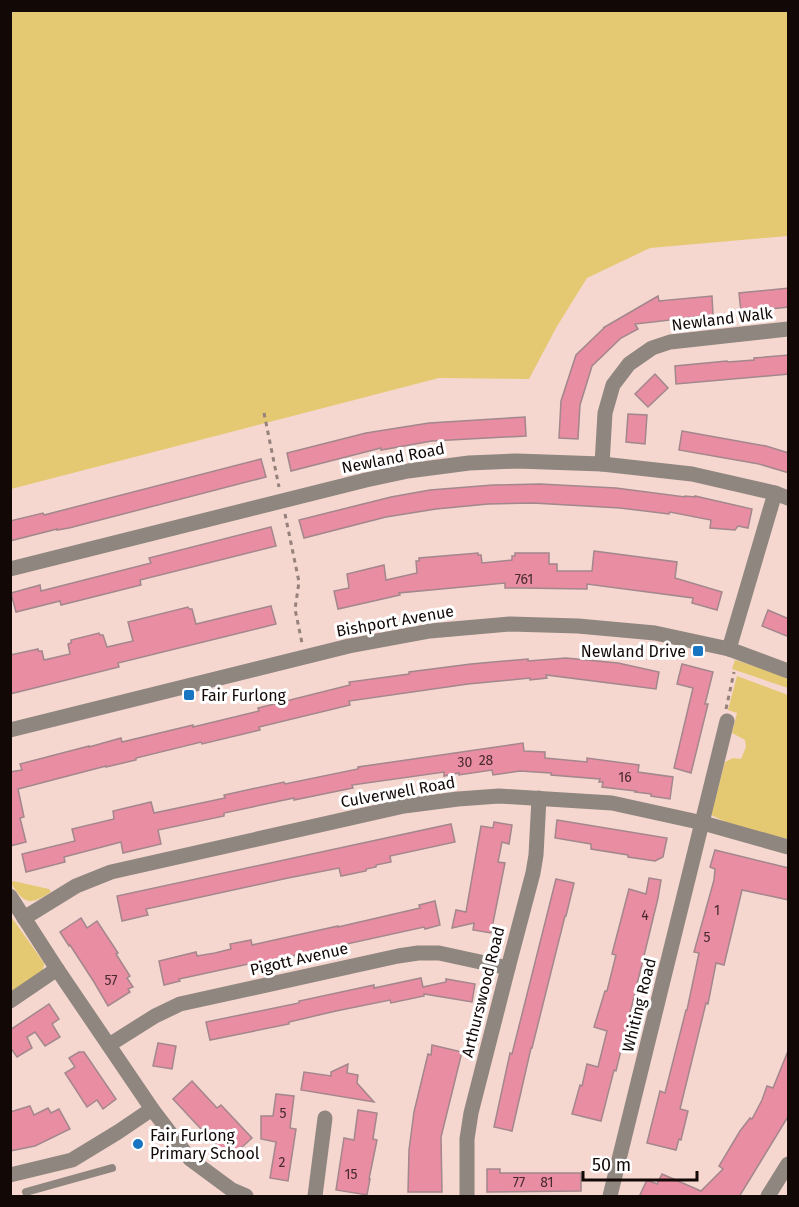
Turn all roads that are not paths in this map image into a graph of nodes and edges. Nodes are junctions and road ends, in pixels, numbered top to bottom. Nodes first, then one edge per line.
1 (789, 329) edge
2 (602, 464) junction
3 (782, 496) edge
4 (10, 569) edge
5 (729, 649) junction
6 (789, 671) edge
7 (727, 721) road end
8 (10, 730) edge
9 (539, 798) junction
10 (703, 823) junction
11 (789, 848) edge
12 (10, 897) edge
13 (24, 918) junction
14 (508, 968) junction
15 (57, 969) junction
16 (10, 1001) edge
17 (109, 1045) junction
18 (152, 1109) junction
19 (325, 1118) dead end
20 (789, 1164) edge
21 (112, 1168) dead end
22 (17, 1174) edge
23 (26, 1194) edge
24 (246, 1197) edge
25 (315, 1197) edge
26 (467, 1197) edge
27 (610, 1197) edge
28 (768, 1197) edge

1 - 2 street, Newland Walk
2 - 3 street, Newland Road
2 - 4 street, Newland Road
3 - 5 street
5 - 6 street, Bishport Avenue
5 - 8 street, Bishport Avenue
7 - 10 street, Whiting Road
9 - 10 street, Culverwell Road
9 - 13 street, Culverwell Road
9 - 14 street, Arthurswood Road
10 - 11 street, Culverwell Road
10 - 27 street, Whiting Road
12 - 13 street
13 - 15 street
14 - 17 street, Pigott Avenue
14 - 26 street, Arthurswood Road
15 - 16 street
15 - 17 street
17 - 18 street
18 - 22 street
18 - 24 street
19 - 25 street
20 - 28 street
21 - 23 lane
22 - 23 lane

